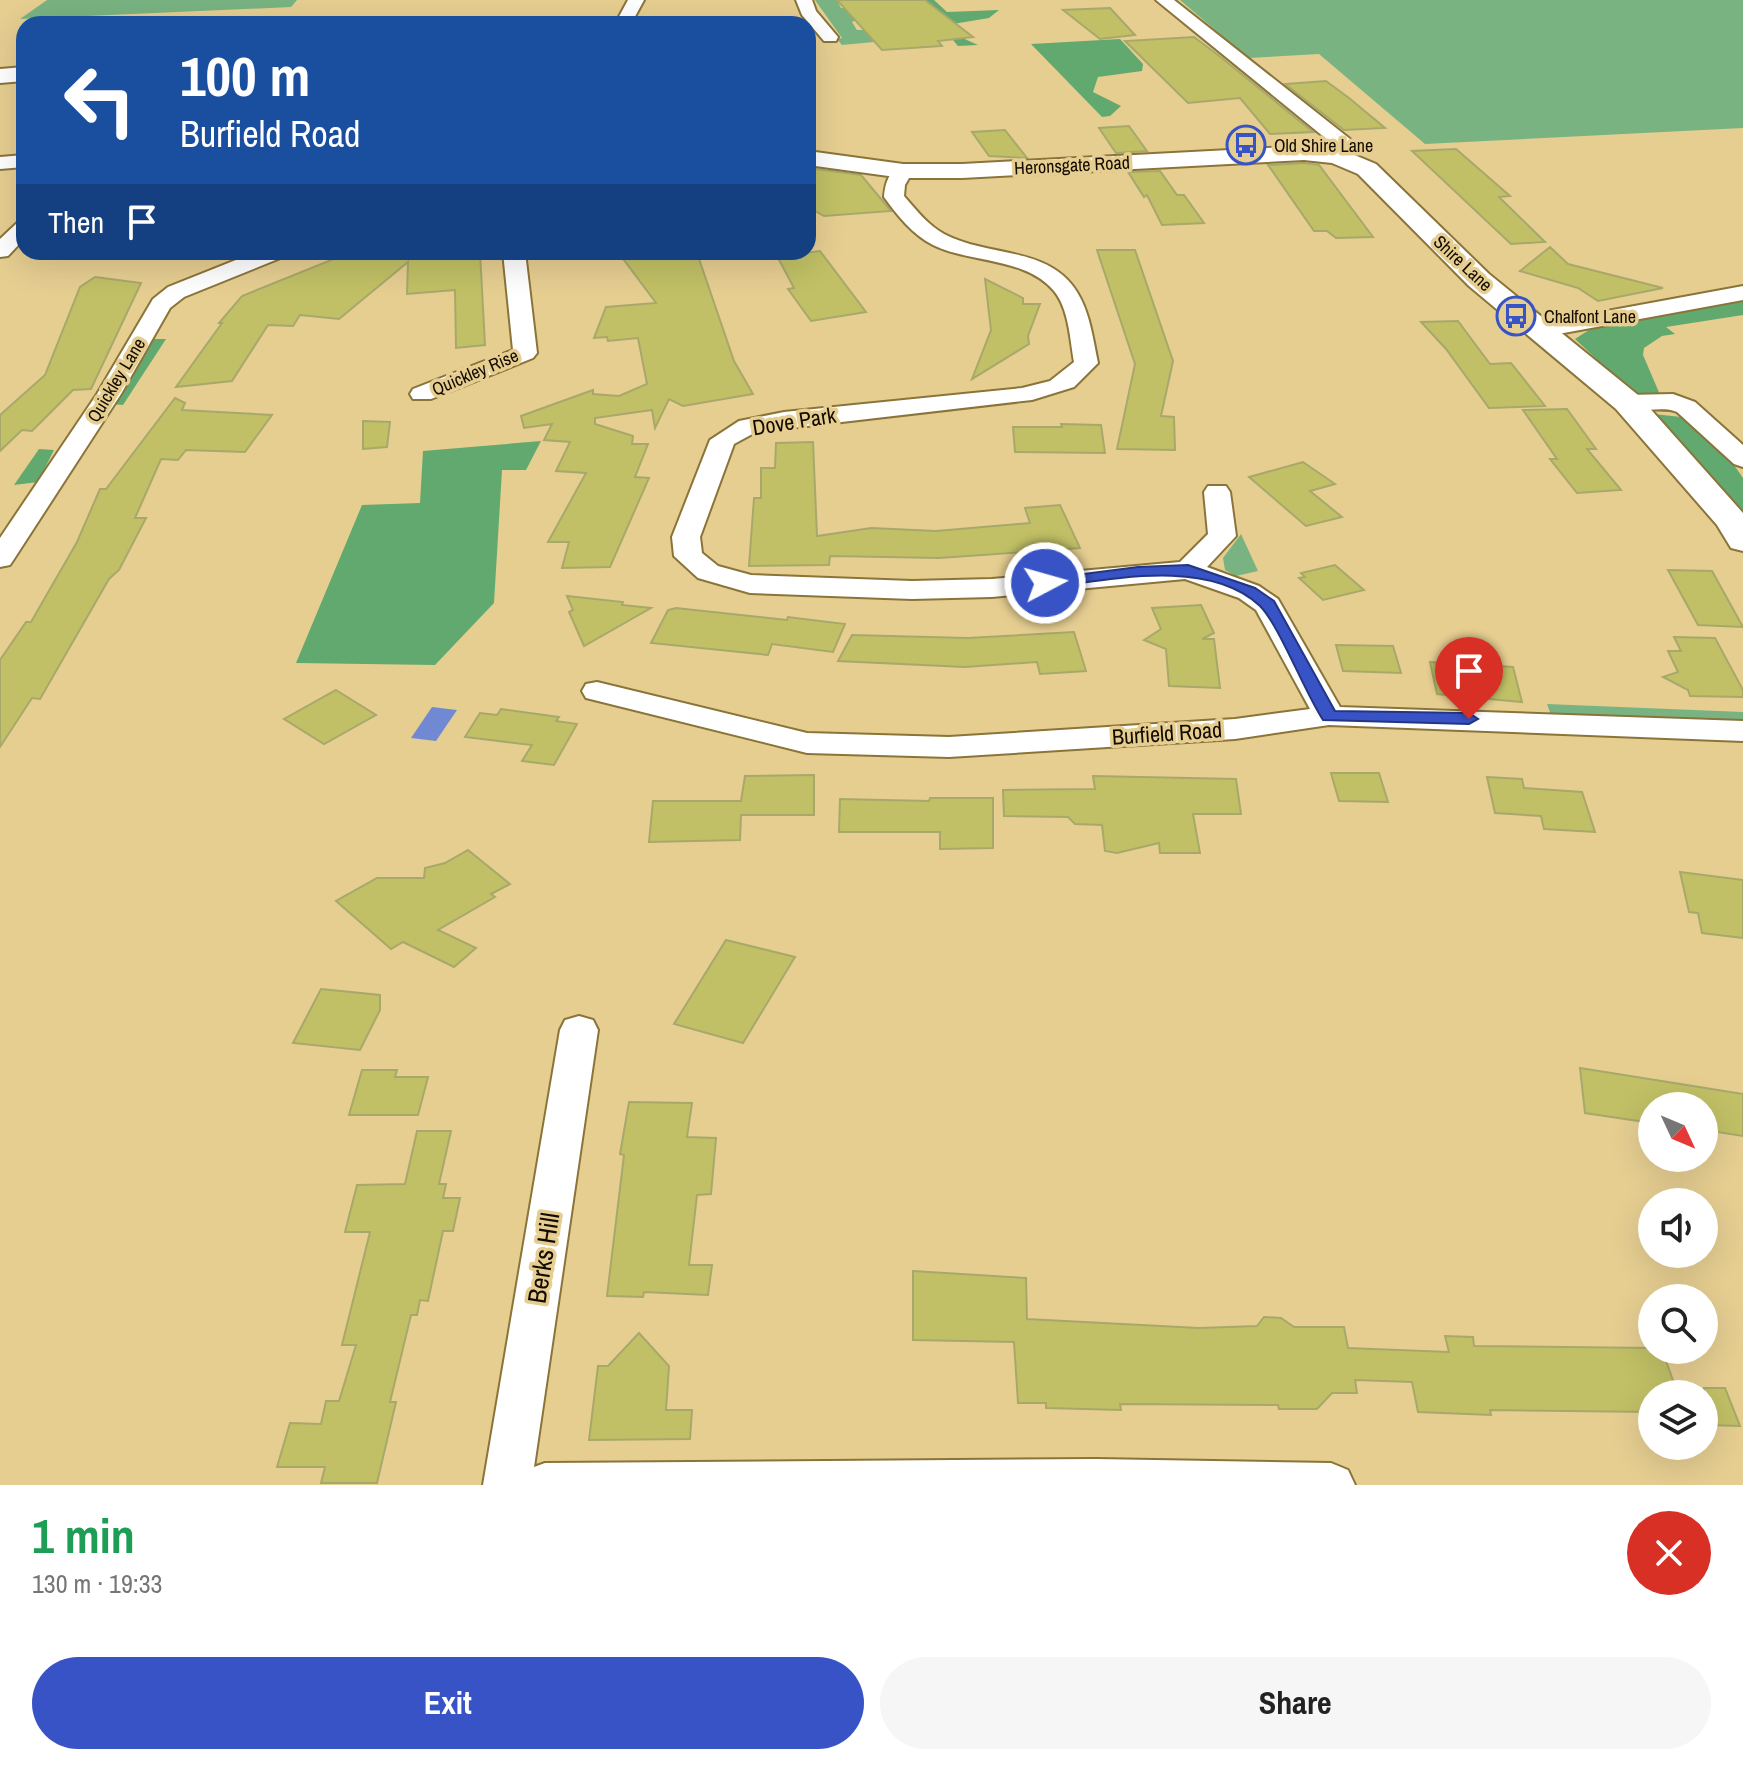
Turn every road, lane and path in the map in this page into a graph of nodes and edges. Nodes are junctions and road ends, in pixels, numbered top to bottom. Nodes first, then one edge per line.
1 (1164, 0) edge
2 (1337, 156) junction
3 (816, 159) edge
4 (903, 171) junction
5 (16, 235) edge
6 (0, 251) edge
7 (255, 260) edge
8 (515, 260) edge
9 (1743, 293) edge
10 (1542, 330) junction
11 (424, 395) dead end
12 (1627, 402) junction
13 (1743, 459) edge
14 (1217, 492) dead end
15 (1743, 541) edge
16 (0, 559) edge
17 (1188, 570) junction
18 (597, 691) dead end
19 (1329, 716) junction
20 (1743, 731) edge
21 (579, 1030) dead end
22 (507, 1485) edge
23 (545, 1485) edge
24 (1331, 1485) edge

1 - 2 street
2 - 4 street, Heronsgate Road
2 - 10 street, Shire Lane
3 - 4 street, Heronsgate Road
4 - 17 street, Dove Park
5 - 6 street
7 - 16 street, Quickley Lane
8 - 11 street, Quickley Rise
9 - 10 street
10 - 12 street, Shire Lane
12 - 13 street
12 - 15 street, Shire Lane
14 - 17 street
17 - 19 street, Dove Park
18 - 19 street, Burfield Road
19 - 20 street, Burfield Road
21 - 22 street, Berks Hill
23 - 24 street

